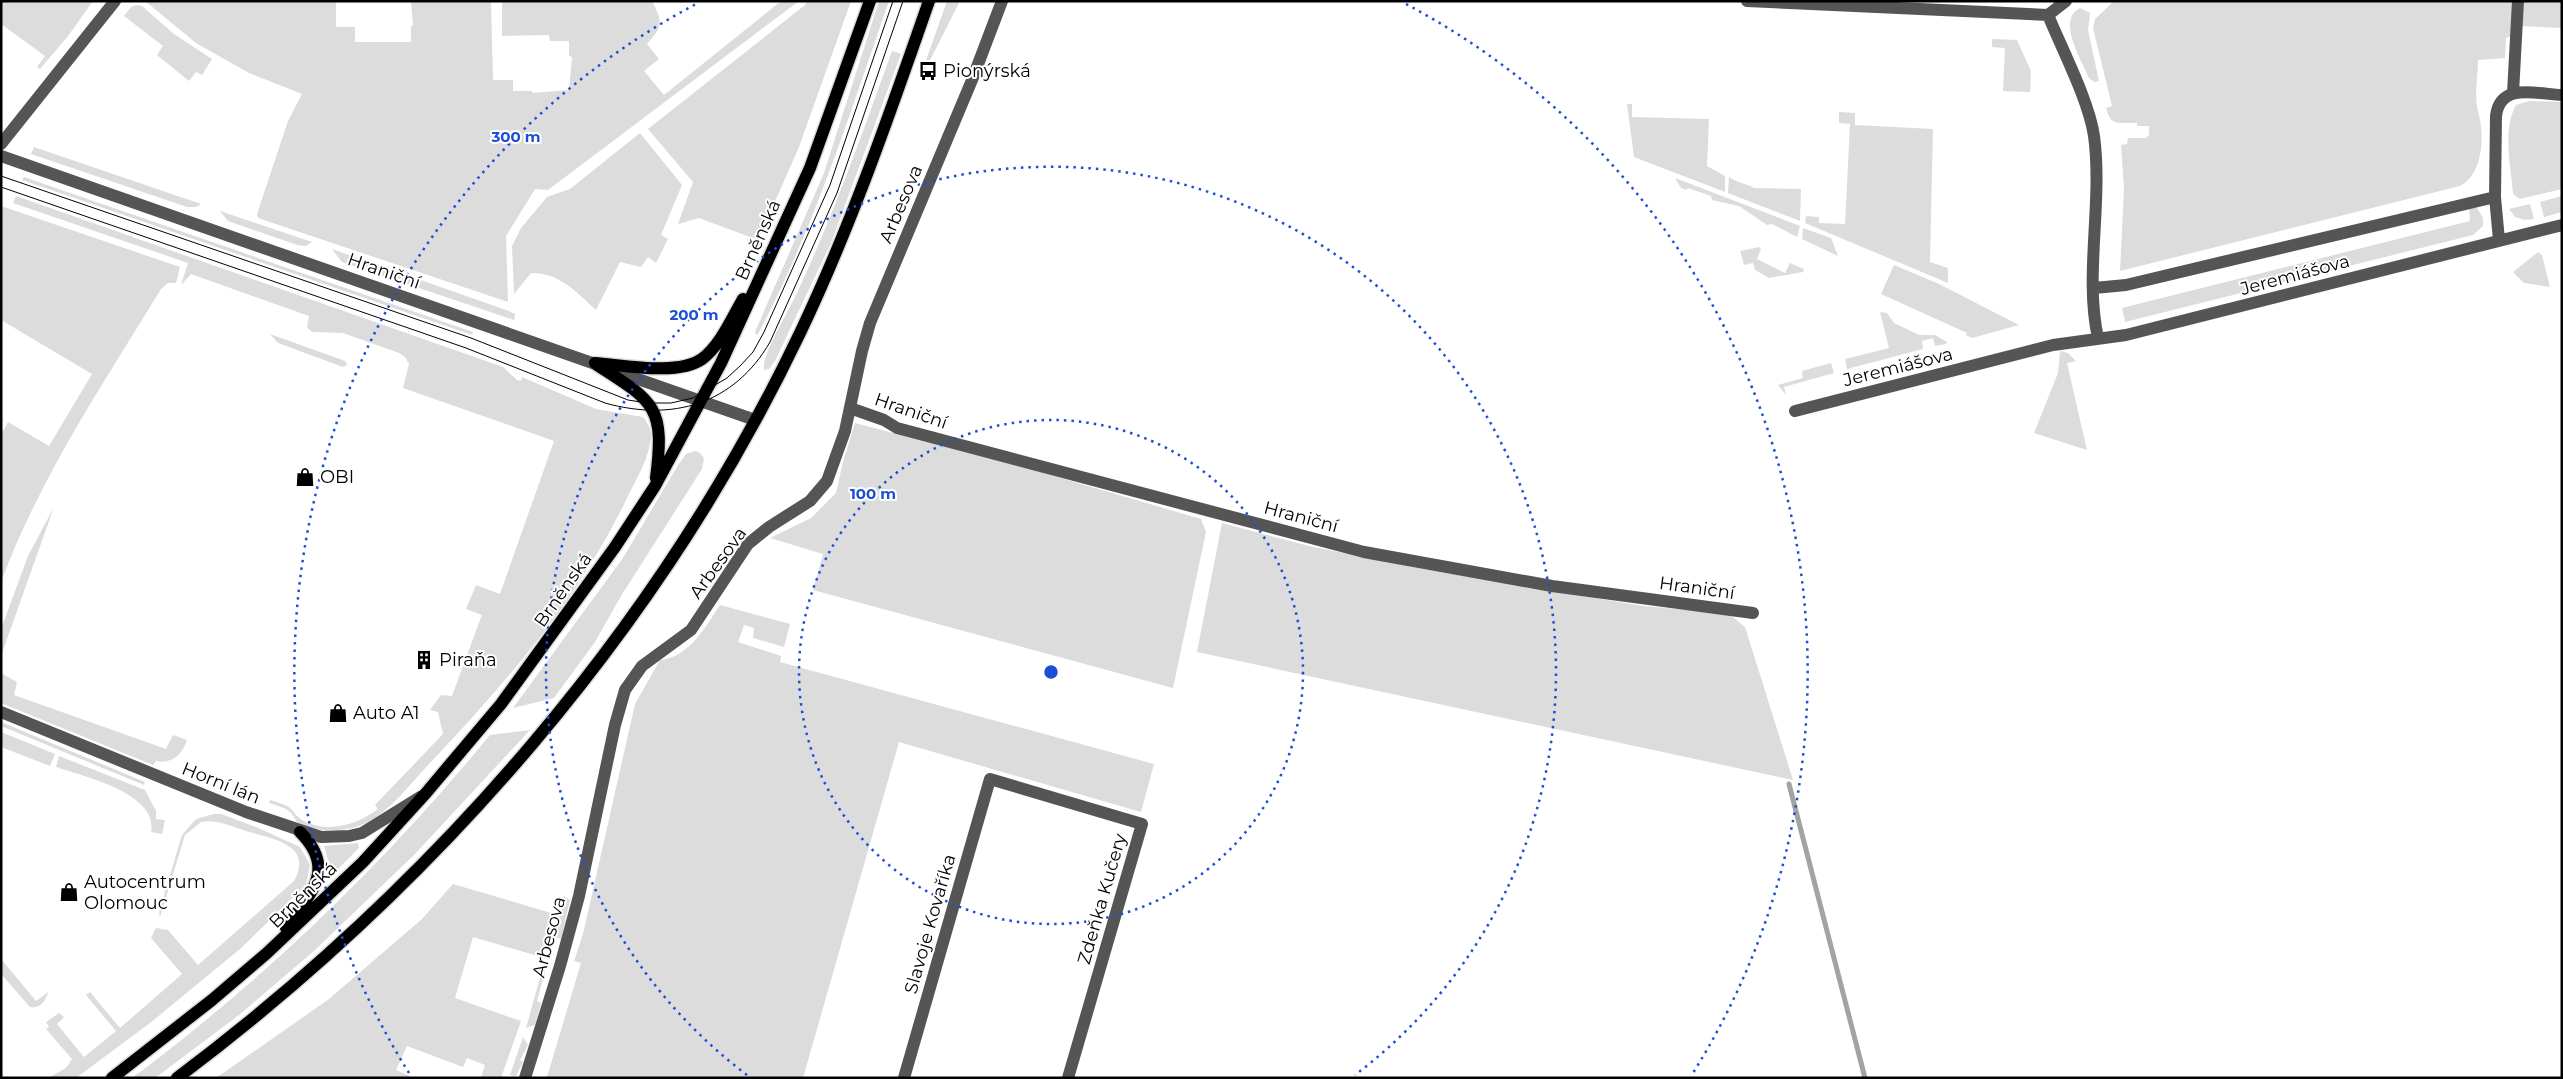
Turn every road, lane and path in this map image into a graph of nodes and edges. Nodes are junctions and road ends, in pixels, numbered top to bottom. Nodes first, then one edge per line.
1 (115, 1) edge
2 (870, 1) edge
3 (929, 1) edge
4 (1002, 1) edge
5 (1747, 1) edge
6 (2066, 1) edge
7 (2518, 1) edge
8 (1836, 3) edge
9 (2048, 15) junction
10 (2513, 93) junction
11 (2562, 95) edge
12 (1, 144) edge
13 (1, 156) edge
14 (2495, 197) junction
15 (2562, 225) edge
16 (2499, 240) junction
17 (771, 254) junction
18 (2094, 288) junction
19 (2098, 338) junction
20 (595, 364) junction
21 (702, 401) junction
22 (850, 408) junction
23 (1795, 411) dead end
24 (755, 420) junction
25 (655, 486) junction
26 (1753, 613) dead end
27 (1, 712) edge
28 (990, 779) joint
29 (426, 793) junction
30 (300, 832) junction
31 (267, 953) junction
32 (112, 1078) edge
33 (177, 1078) edge
34 (525, 1078) edge
35 (904, 1078) edge
36 (1068, 1078) edge

1 - 12 street
2 - 17 main road, Brněnská
3 - 24 main road
4 - 22 street, Arbesova
5 - 8 street
6 - 9 street
7 - 10 street
8 - 9 street
9 - 18 street
10 - 11 street
10 - 14 street
13 - 20 street, Hraniční
14 - 16 street
14 - 18 street, Jeremiášova
15 - 16 street, Jeremiášova
16 - 19 street, Jeremiášova
17 - 20 main road
17 - 21 main road, Brněnská
18 - 19 street
19 - 23 street, Jeremiášova
20 - 21 street, Hraniční
20 - 25 main road
21 - 24 street, Hraniční
21 - 25 main road, Brněnská
22 - 26 street, Hraniční
22 - 34 street, Arbesova
24 - 33 main road
25 - 29 main road, Brněnská
27 - 30 street, Horní lán
28 - 35 street, Slavoje Kovaříka
28 - 36 street, Zdeňka Kučery
29 - 30 street, Horní lán
29 - 31 main road, Brněnská
30 - 31 main road
31 - 32 main road, Brněnská

